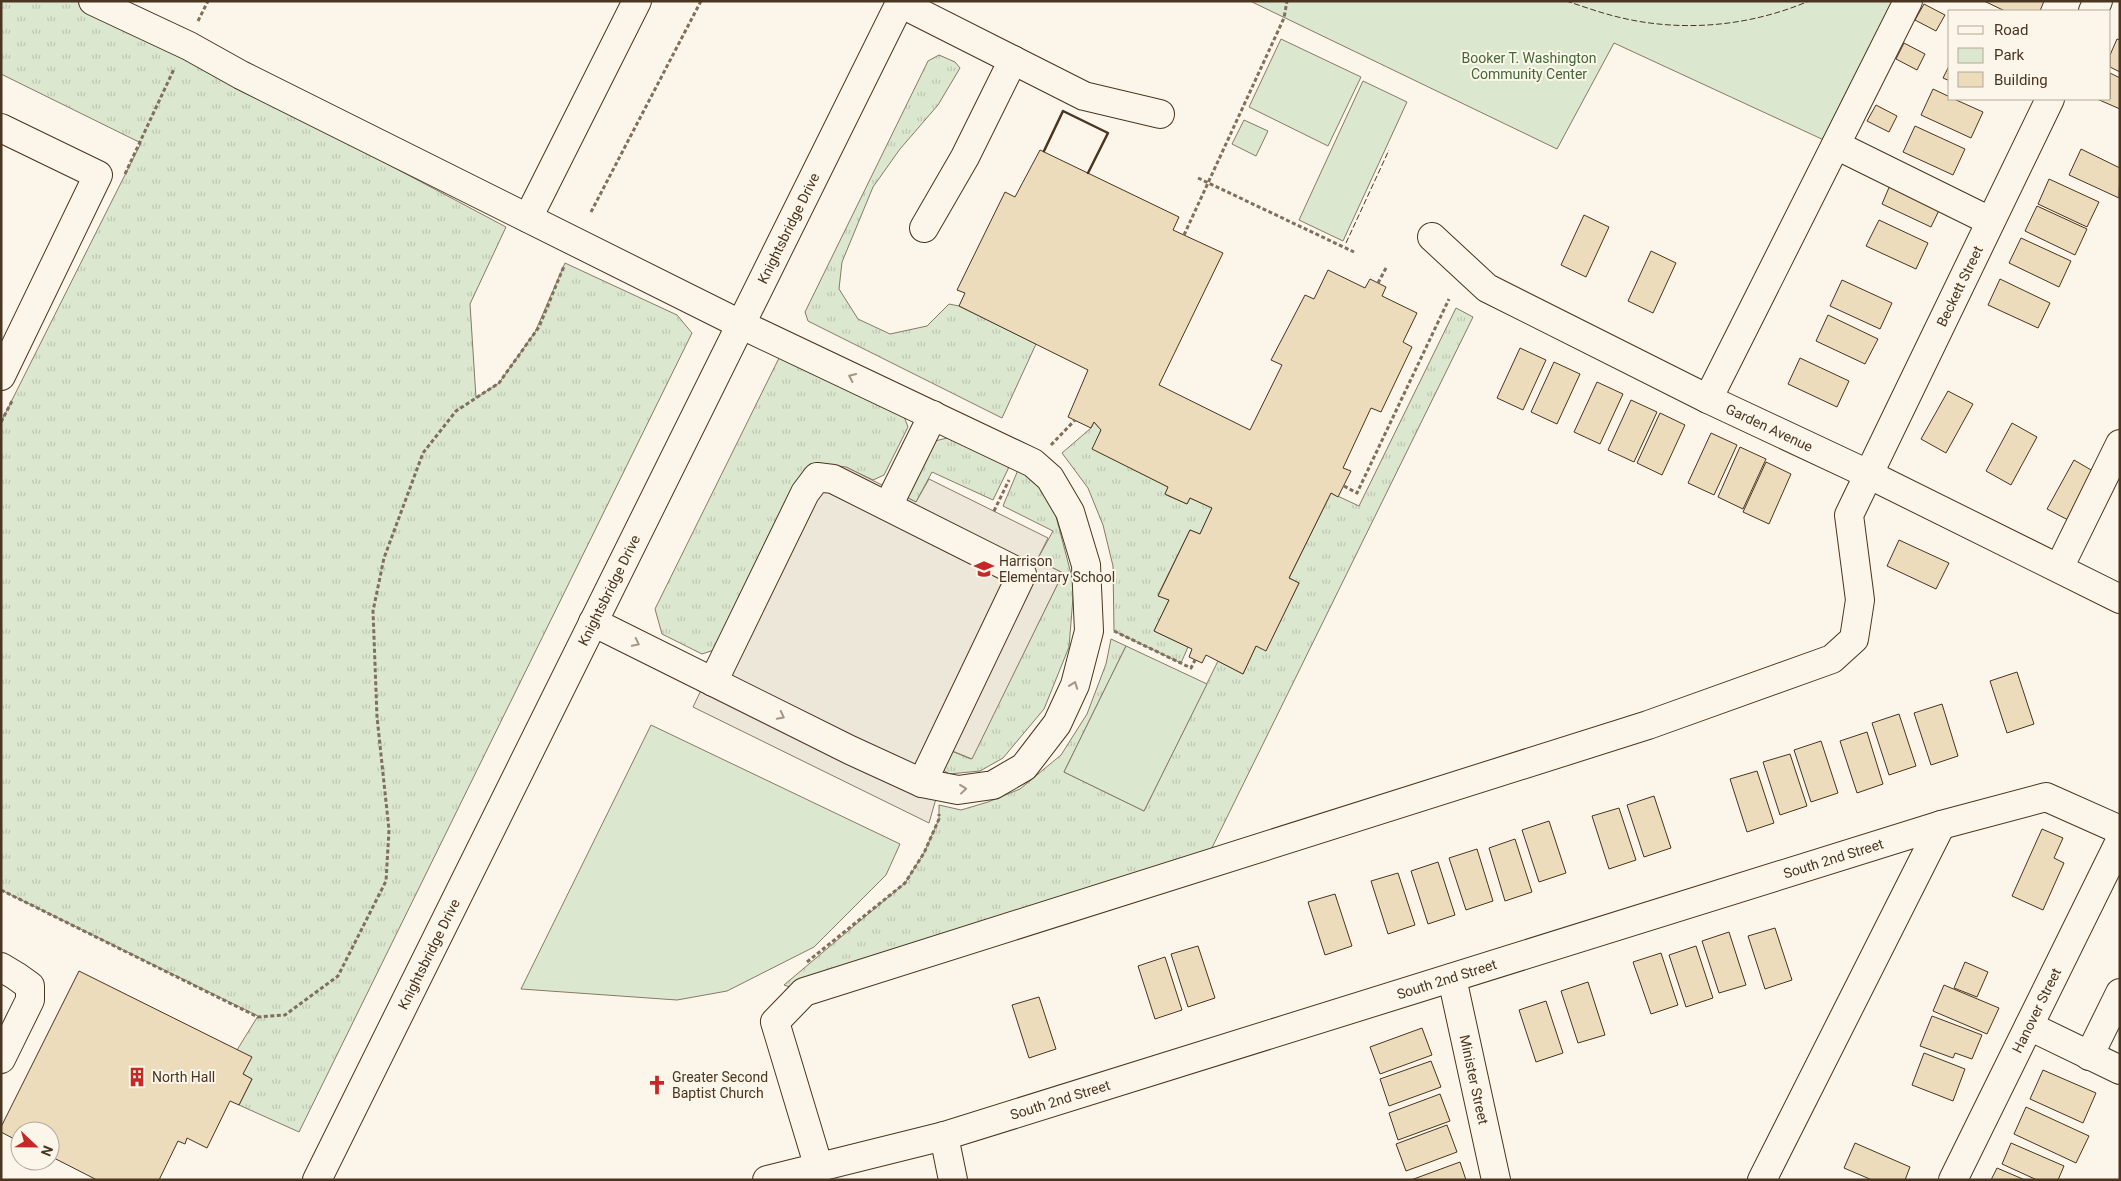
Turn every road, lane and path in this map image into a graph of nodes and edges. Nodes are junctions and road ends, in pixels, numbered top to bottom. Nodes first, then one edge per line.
1 (93, 1) edge
2 (208, 1) edge
3 (637, 1) edge
4 (701, 1) edge
5 (1287, 1) edge
6 (1908, 1) edge
7 (900, 2) edge
8 (195, 27) dead end
9 (1013, 60) junction
10 (2050, 100) edge
11 (1160, 114) dead end
12 (1, 128) edge
13 (1836, 145) junction
14 (1198, 178) dead end
15 (1208, 183) junction
16 (590, 212) dead end
17 (528, 218) junction
18 (1990, 221) junction
19 (924, 228) dead end
20 (1184, 235) dead end
21 (1432, 237) dead end
22 (1354, 252) dead end
23 (565, 263) dead end
24 (1386, 268) dead end
25 (1378, 283) dead end
26 (1450, 299) dead end
27 (740, 324) junction
28 (1, 376) edge
29 (1708, 399) junction
30 (933, 415) junction
31 (1075, 420) dead end
32 (2120, 444) edge
33 (1048, 449) dead end
34 (1012, 472) dead end
35 (1868, 474) junction
36 (1344, 486) dead end
37 (888, 506) junction
38 (994, 511) dead end
39 (2059, 568) junction
40 (2120, 599) edge
41 (593, 622) junction
42 (1107, 628) dead end
43 (1195, 660) dead end
44 (713, 682) junction
45 (931, 786) junction
46 (1941, 825) junction
47 (2120, 830) edge
48 (2120, 841) edge
49 (1, 890) edge
50 (1, 967) edge
51 (800, 968) dead end
52 (1452, 978) junction
53 (2120, 993) edge
54 (2029, 1026) junction
55 (2089, 1056) junction
56 (1, 1059) edge
57 (2120, 1070) edge
58 (944, 1136) junction
59 (818, 1168) junction
60 (1759, 1179) edge
61 (317, 1180) edge
62 (767, 1180) edge
63 (953, 1180) edge
64 (1496, 1180) edge
65 (1953, 1180) edge

1 - 17 street
2 - 8 path
3 - 17 street
4 - 16 path
5 - 15 path
6 - 13 street
7 - 9 street
7 - 27 street, Knightsbridge Drive
9 - 11 street
9 - 19 street
10 - 18 street, Beckett Street
12 - 28 street
13 - 18 street
13 - 29 street
14 - 15 path
15 - 20 path
15 - 22 path
17 - 27 street
18 - 35 street, Beckett Street
21 - 29 street, Garden Avenue
23 - 49 path
24 - 25 path
26 - 36 path
30 -> 27 street
27 - 41 street, Knightsbridge Drive
29 - 35 street, Garden Avenue
30 - 37 street
45 -> 30 street
31 - 33 path
32 - 39 street
34 - 38 path
35 - 39 street, Garden Avenue
35 - 59 street, Beckett Street
37 - 44 street
37 - 45 street
39 - 40 street, Garden Avenue
41 -> 44 street
41 - 61 street, Knightsbridge Drive
42 - 43 path
44 -> 45 street
45 - 51 path
46 - 47 street, South 2nd Street
46 - 52 street, South 2nd Street
46 - 60 street
48 - 54 street, Hanover Street
50 - 56 street
52 - 58 street, South 2nd Street
52 - 64 street, Minister Street
53 - 55 street
54 - 55 street
54 - 65 street, Hanover Street
55 - 57 street
58 - 59 street, South 2nd Street
58 - 63 street
59 - 62 street, South 2nd Street

